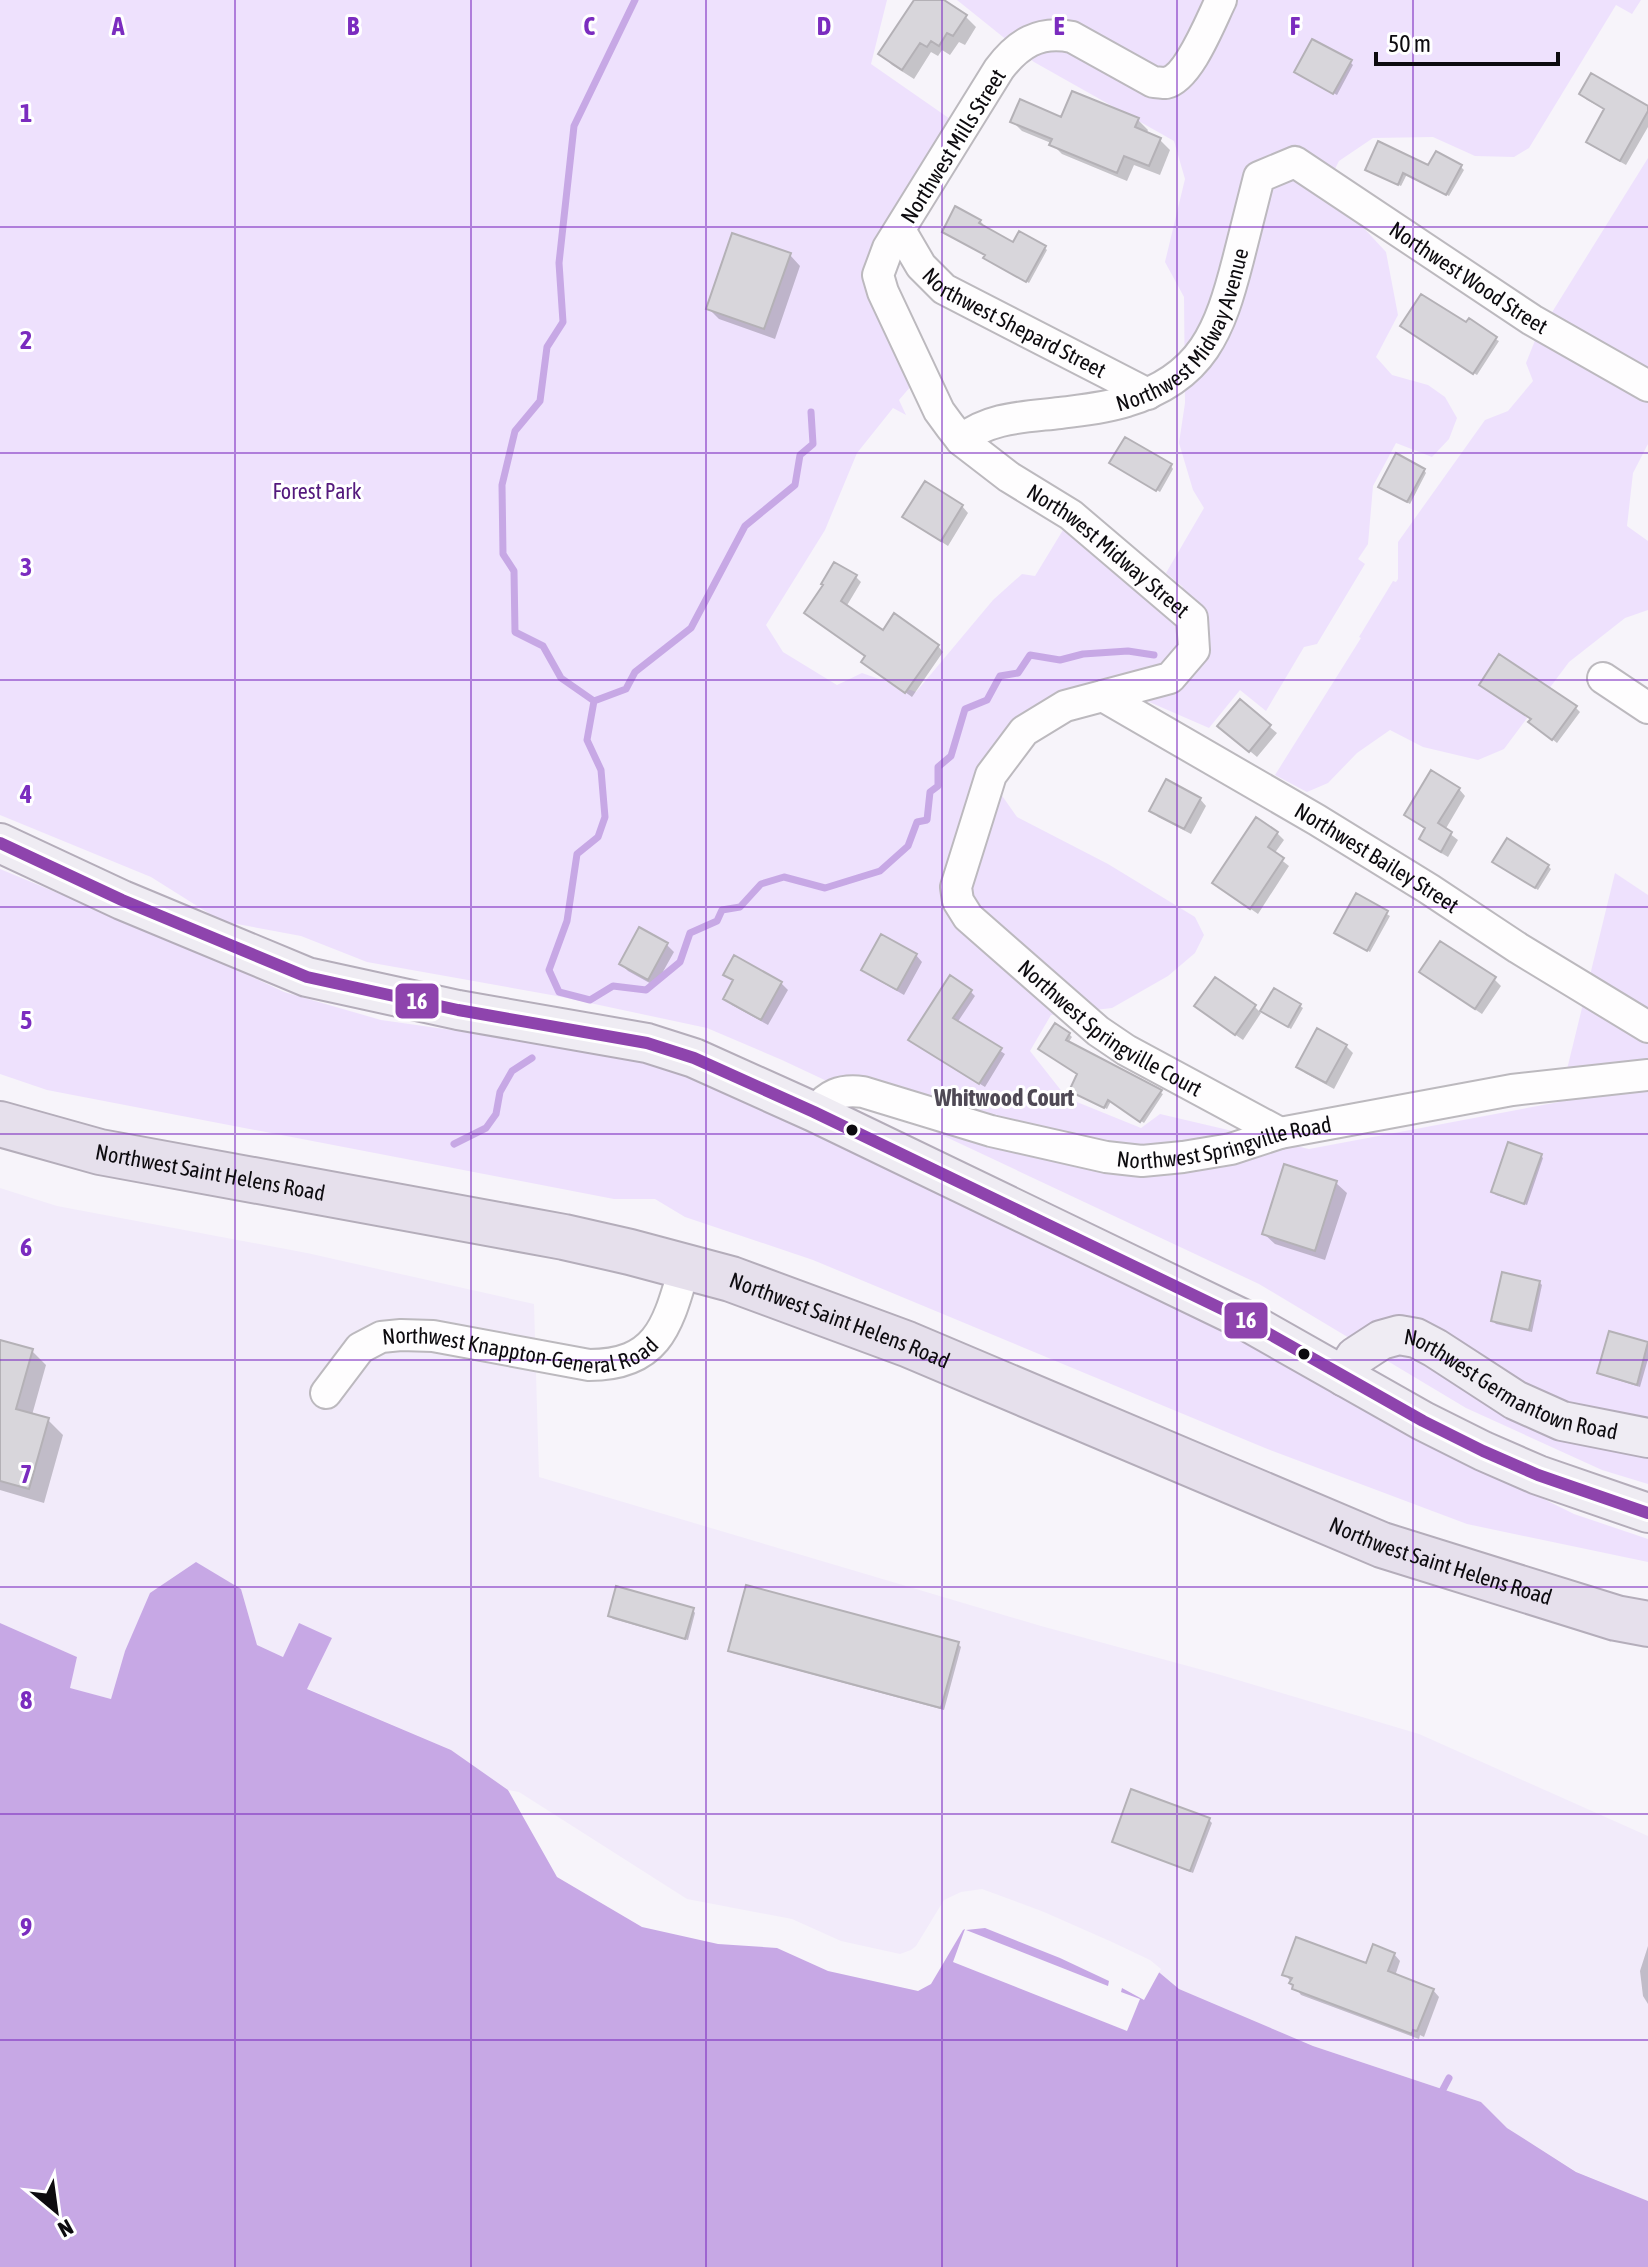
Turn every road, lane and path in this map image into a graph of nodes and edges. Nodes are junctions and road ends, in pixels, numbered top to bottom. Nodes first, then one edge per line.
1 (1221, 0) edge
2 (1295, 162) joint
3 (900, 230) junction
4 (1648, 386) edge
5 (1148, 394) junction
6 (961, 440) junction
7 (1603, 678) dead end
8 (1103, 696) junction
9 (1648, 708) edge
10 (0, 843) edge
11 (958, 901) joint
12 (1648, 1027) edge
13 (1648, 1075) edge
14 (814, 1112) junction
15 (0, 1124) edge
16 (1280, 1133) junction
17 (685, 1266) junction
18 (1345, 1377) junction
19 (326, 1393) dead end
20 (1648, 1438) edge
21 (1648, 1513) edge
22 (1648, 1624) edge

1 - 3 street, Northwest Mills Street
2 - 4 street, Northwest Wood Street
2 - 5 street, Northwest Midway Avenue
3 - 5 street, Northwest Shepard Street
3 - 6 street, Northwest Mills Street
5 - 6 street, Northwest Midway Avenue
6 - 8 street, Northwest Midway Street
7 - 9 street
8 - 11 street, Northwest Midway Street
8 - 12 street, Northwest Bailey Street
10 - 14 main road
11 - 16 street, Northwest Springville Court
13 - 16 street, Northwest Springville Road
14 - 16 street, Northwest Springville Road
14 - 18 main road
15 - 17 highway, Northwest Saint Helens Road
17 - 19 street, Northwest Knappton-General Road
17 - 22 highway, Northwest Saint Helens Road
18 - 20 main road, Northwest Germantown Road
18 - 21 main road

